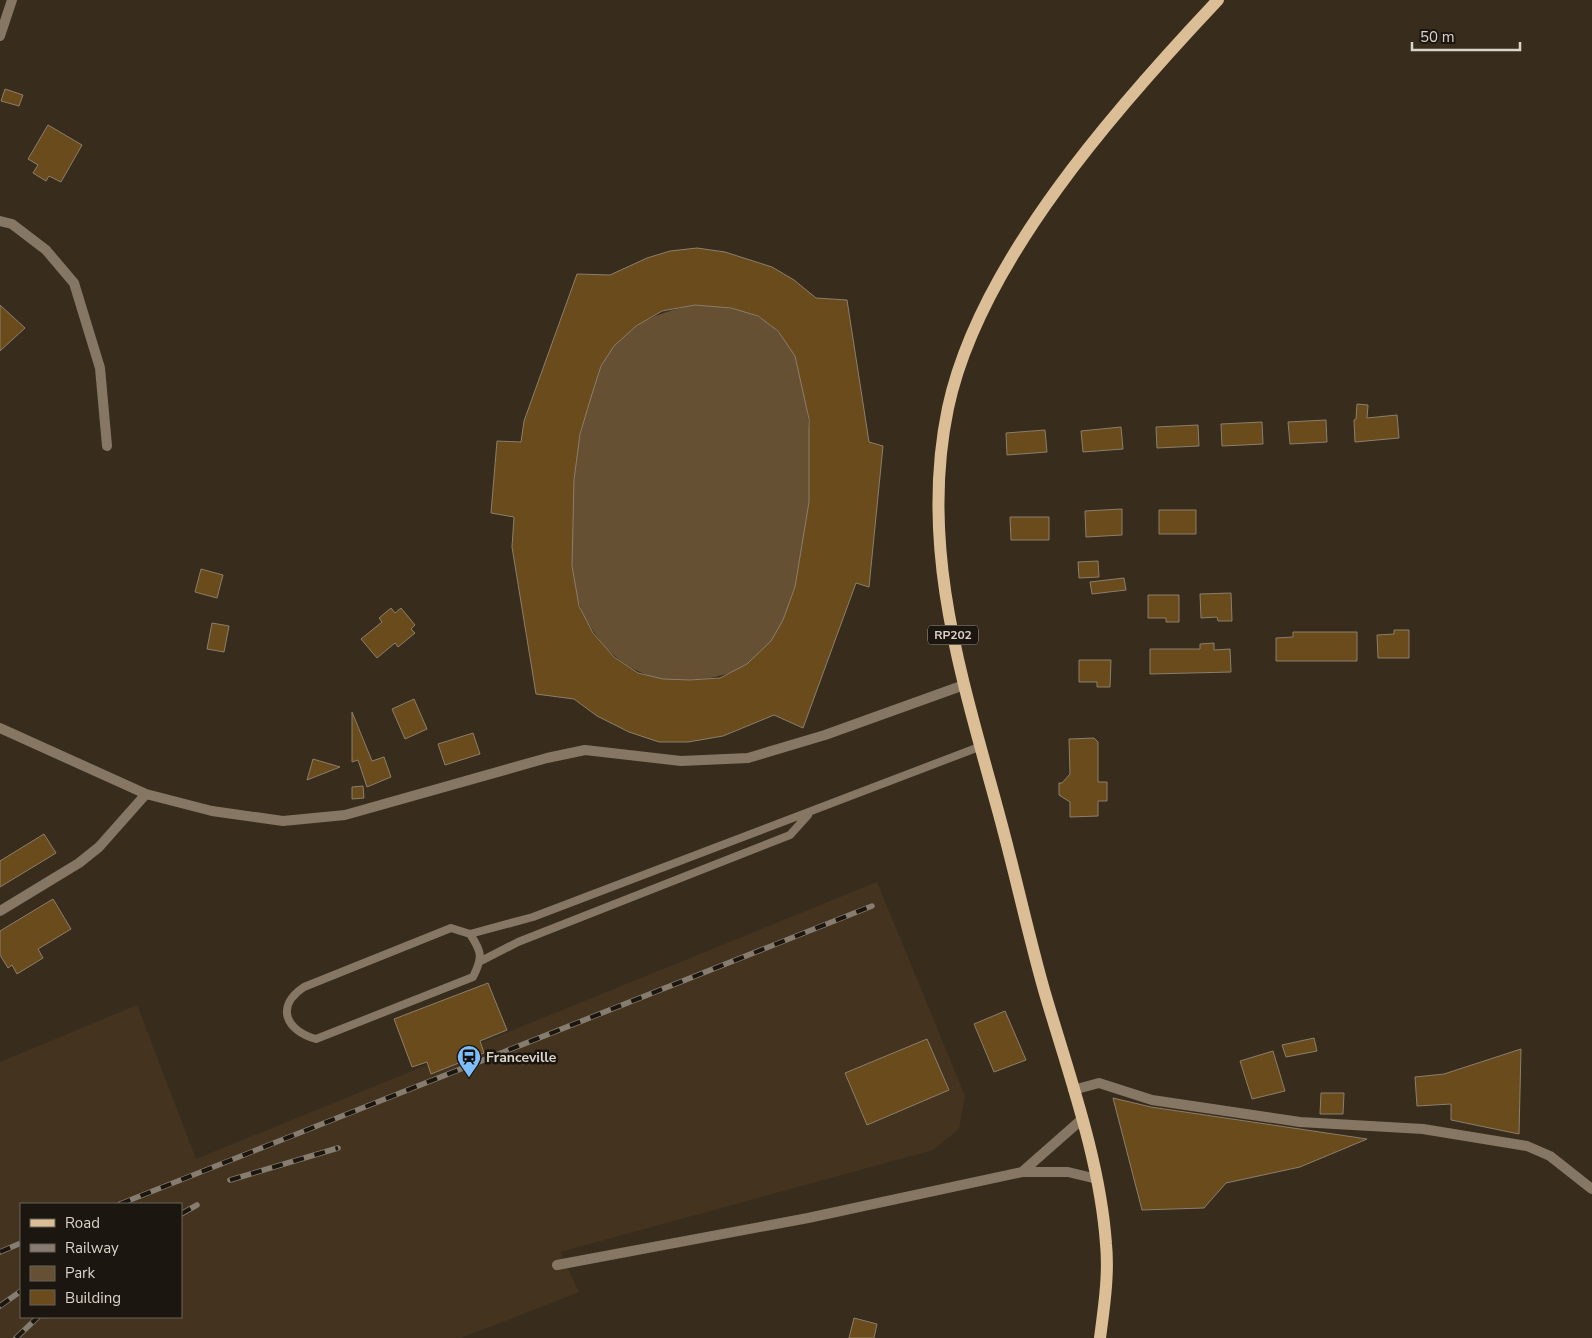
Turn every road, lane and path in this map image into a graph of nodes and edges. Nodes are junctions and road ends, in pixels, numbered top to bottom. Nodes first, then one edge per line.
1 (12, 0) edge
2 (1218, 0) edge
3 (0, 36) edge
4 (0, 221) edge
5 (107, 446) dead end
6 (964, 685) junction
7 (0, 728) edge
8 (979, 747) junction
9 (146, 794) junction
10 (810, 813) junction
11 (0, 910) edge
12 (470, 934) junction
13 (481, 961) junction
14 (1073, 1090) junction
15 (1081, 1120) junction
16 (1022, 1172) junction
17 (1096, 1179) junction
18 (1592, 1189) edge
19 (557, 1265) dead end
20 (1100, 1338) edge

1 - 3 street
2 - 6 main road, RP202
4 - 5 street
6 - 8 main road, RP202
6 - 9 street
7 - 9 street
8 - 10 lane
8 - 14 main road, RP202
9 - 11 street
10 - 12 lane
10 - 13 lane
12 - 13 lane
12 - 13 lane
14 - 15 main road, RP202
14 - 18 street
15 - 16 street
15 - 17 main road, RP202
16 - 17 street
16 - 19 street
17 - 20 main road, RP202

